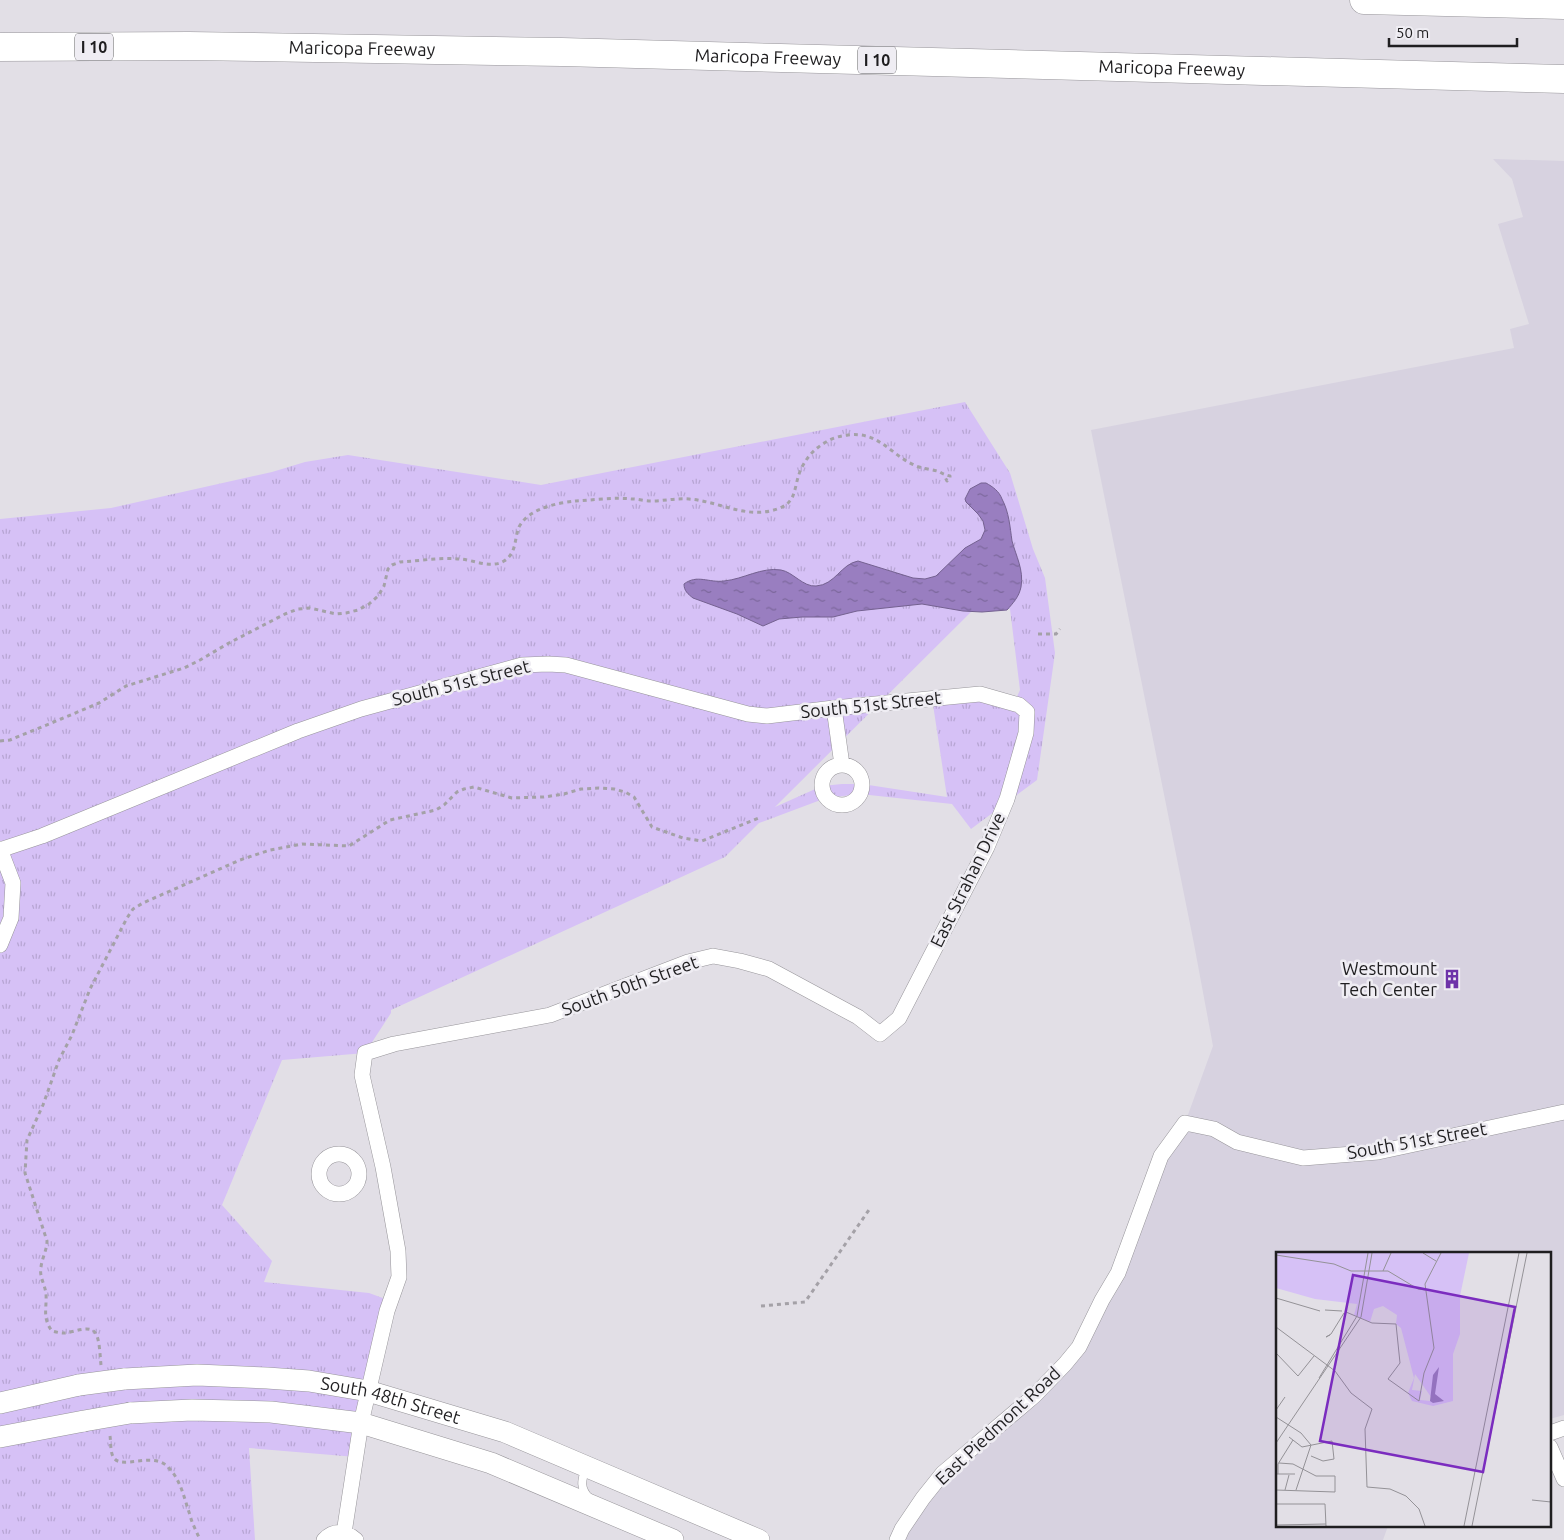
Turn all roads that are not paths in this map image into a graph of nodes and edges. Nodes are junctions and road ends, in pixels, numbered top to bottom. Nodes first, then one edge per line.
1 (1364, 0) edge
2 (1564, 5) edge
3 (0, 47) edge
4 (1564, 79) edge
5 (834, 708) junction
6 (1027, 712) joint
7 (842, 765) dead end
8 (0, 850) edge
9 (0, 945) edge
10 (880, 1034) joint
11 (1564, 1112) edge
12 (1185, 1123) joint
13 (383, 1167) junction
14 (359, 1171) dead end
15 (368, 1391) junction
16 (0, 1403) edge
17 (361, 1423) junction
18 (1564, 1428) edge
19 (1552, 1432) edge
20 (0, 1437) edge
21 (1552, 1452) edge
22 (586, 1466) junction
23 (1564, 1479) edge
24 (598, 1508) junction
25 (350, 1536) edge
26 (324, 1540) edge
27 (673, 1540) edge
28 (759, 1540) edge
29 (897, 1540) edge

1 - 2 highway
3 - 4 highway, Maricopa Freeway / I 10
5 - 6 street, South 51st Street
5 - 7 street
5 - 8 street, South 51st Street
6 - 10 street, East Strahan Drive
8 - 9 street
10 - 13 street, South 50th Street
11 - 12 street, South 51st Street
12 - 29 street, East Piedmont Road
13 - 14 street
13 - 15 street
15 - 16 main road, South 48th Street, bridge
15 - 17 street
15 - 22 main road, South 48th Street
17 - 20 main road, South 48th Street, bridge
17 - 24 main road, South 48th Street
17 - 25 street
18 - 19 street
21 - 23 street
22 - 24 lane
22 - 28 main road, South 48th Street
24 - 27 main road, South 48th Street
25 - 26 street

